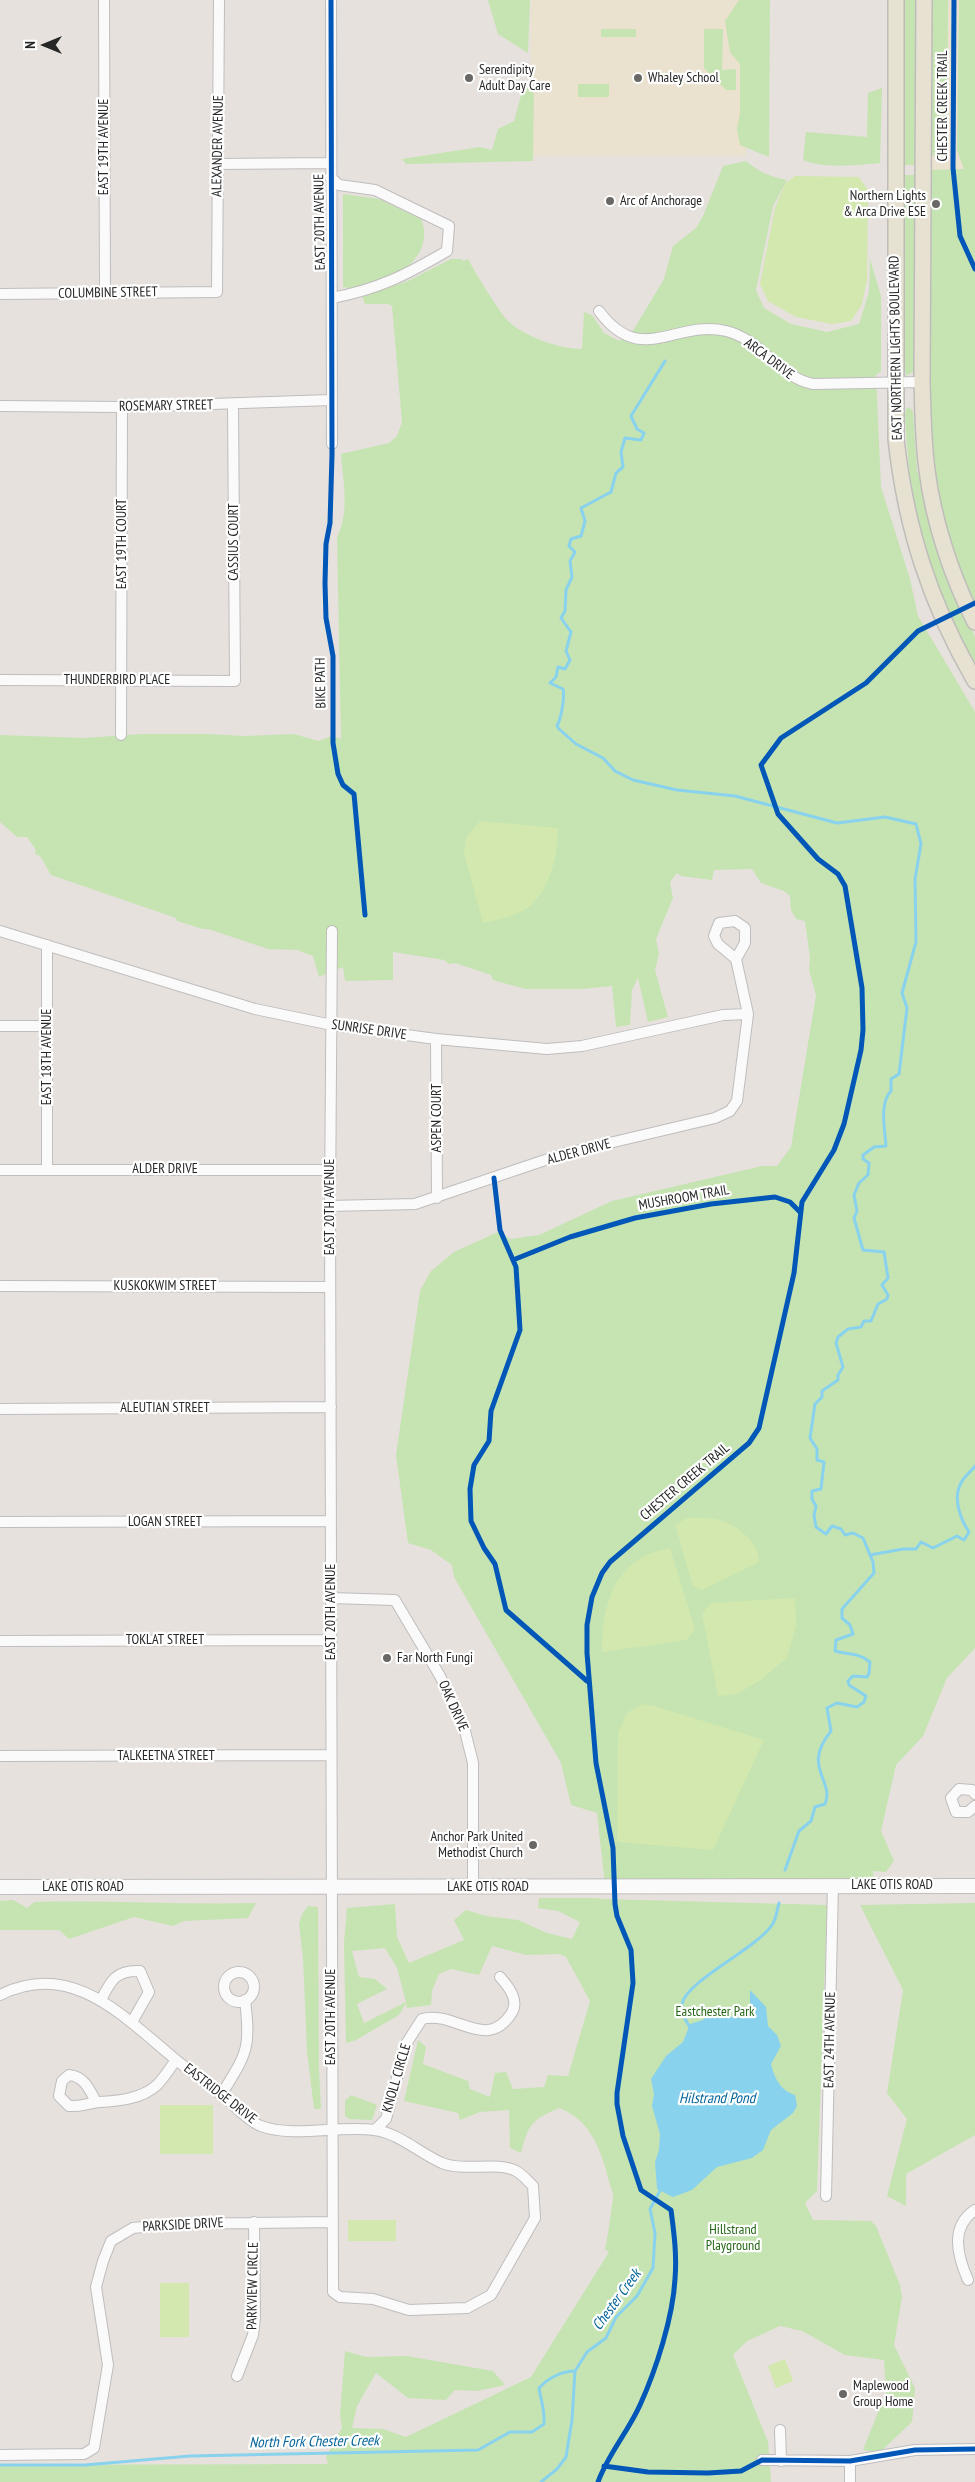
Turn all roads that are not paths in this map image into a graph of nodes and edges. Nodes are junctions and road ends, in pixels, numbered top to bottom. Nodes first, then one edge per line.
1 (104, 0) edge
2 (220, 0) edge
3 (332, 0) edge
4 (896, 0) edge
5 (924, 0) edge
6 (330, 163) junction
7 (218, 164) junction
8 (330, 177) junction
9 (217, 292) joint
10 (104, 293) junction
11 (0, 294) edge
12 (332, 298) junction
13 (599, 311) dead end
14 (894, 382) junction
15 (922, 382) junction
16 (331, 400) junction
17 (233, 404) junction
18 (0, 406) edge
19 (122, 407) junction
20 (332, 444) dead end
21 (975, 622) edge
22 (0, 680) edge
23 (122, 680) junction
24 (235, 681) joint
25 (975, 681) edge
26 (121, 735) dead end
27 (0, 930) edge
28 (332, 931) dead end
29 (47, 945) junction
30 (736, 959) dead end
31 (748, 1014) junction
32 (332, 1025) junction
33 (0, 1026) edge
34 (47, 1026) junction
35 (436, 1039) junction
36 (47, 1169) junction
37 (0, 1170) edge
38 (330, 1170) junction
39 (437, 1198) junction
40 (330, 1206) junction
41 (0, 1286) edge
42 (330, 1287) junction
43 (331, 1407) junction
44 (0, 1409) edge
45 (331, 1521) junction
46 (0, 1522) edge
47 (331, 1598) junction
48 (331, 1640) junction
49 (0, 1641) edge
50 (331, 1755) junction
51 (0, 1756) edge
52 (975, 1794) edge
53 (975, 1806) edge
54 (833, 1885) junction
55 (975, 1886) edge
56 (0, 1887) edge
57 (331, 1887) junction
58 (473, 1887) junction
59 (500, 1977) dead end
60 (0, 1995) edge
61 (101, 2000) junction
62 (245, 2000) dead end
63 (132, 2022) junction
64 (176, 2060) junction
65 (221, 2094) junction
66 (96, 2102) dead end
67 (331, 2130) junction
68 (375, 2130) junction
69 (826, 2196) dead end
70 (975, 2210) edge
71 (254, 2222) junction
72 (332, 2222) junction
73 (968, 2280) dead end
74 (333, 2292) joint
75 (237, 2376) dead end
76 (780, 2430) dead end
77 (975, 2449) edge
78 (0, 2455) edge
79 (762, 2460) dead end
80 (781, 2461) junction
81 (850, 2461) junction
82 (850, 2482) edge

1 - 10 street, EAST 19TH AVENUE
2 - 7 street, ALEXANDER AVENUE
3 - 6 street, EAST 20TH AVENUE
4 - 14 main road, EAST NORTHERN LIGHTS BOULEVARD
5 - 15 main road, EAST NORTHERN LIGHTS BOULEVARD
6 - 7 street
6 - 8 street, EAST 20TH AVENUE
7 - 9 street, ALEXANDER AVENUE
8 - 12 street, EAST 20TH AVENUE
8 - 12 street
9 - 10 street, COLUMBINE STREET
10 - 11 street, COLUMBINE STREET
12 - 16 street, EAST 20TH AVENUE
13 - 14 street, ARCA DRIVE
14 - 15 street, ARCA DRIVE
14 - 25 main road, EAST NORTHERN LIGHTS BOULEVARD
15 - 21 main road, EAST NORTHERN LIGHTS BOULEVARD
16 - 17 street, ROSEMARY STREET
16 - 20 street, EAST 20TH AVENUE
17 - 19 street, ROSEMARY STREET
17 - 24 street, CASSIUS COURT
18 - 19 street, ROSEMARY STREET
19 - 23 street, EAST 19TH COURT
22 - 23 street, THUNDERBIRD PLACE
23 - 24 street, THUNDERBIRD PLACE
23 - 26 street
27 - 29 street, SUNRISE DRIVE
28 - 32 street, EAST 20TH AVENUE
29 - 32 street, SUNRISE DRIVE
29 - 34 street, EAST 18TH AVENUE
30 - 31 street, ALDER DRIVE
31 - 35 street, SUNRISE DRIVE
31 - 39 street, ALDER DRIVE
32 - 35 street, SUNRISE DRIVE
32 - 38 street, EAST 20TH AVENUE
33 - 34 street
34 - 36 street, EAST 18TH AVENUE
35 - 39 street, ASPEN COURT
36 - 37 street, ALDER DRIVE
36 - 38 street, ALDER DRIVE
38 - 40 street, EAST 20TH AVENUE
39 - 40 street, ALDER DRIVE
40 - 42 street, EAST 20TH AVENUE
41 - 42 street, KUSKOKWIM STREET
42 - 43 street, EAST 20TH AVENUE
43 - 44 street, ALEUTIAN STREET
43 - 45 street, EAST 20TH AVENUE
45 - 46 street, LOGAN STREET
45 - 47 street, EAST 20TH AVENUE
47 - 48 street, EAST 20TH AVENUE
47 - 58 street, OAK DRIVE
48 - 49 street, TOKLAT STREET
48 - 50 street, EAST 20TH AVENUE
50 - 51 street, TALKEETNA STREET
50 - 57 street, EAST 20TH AVENUE
52 - 53 street
54 - 55 main road, LAKE OTIS ROAD
54 - 58 main road, LAKE OTIS ROAD
54 - 69 street, EAST 24TH AVENUE
56 - 57 main road, LAKE OTIS ROAD
57 - 58 main road, LAKE OTIS ROAD
57 - 67 street, EAST 20TH AVENUE
59 - 68 street, KNOLL CIRCLE
60 - 61 street, EASTRIDGE DRIVE
61 - 63 street, EASTRIDGE DRIVE
61 - 63 street
62 - 65 street
63 - 64 street, EASTRIDGE DRIVE
64 - 65 street, EASTRIDGE DRIVE
64 - 66 street
65 - 67 street, EASTRIDGE DRIVE
67 - 68 street, EASTRIDGE DRIVE
67 - 72 street, EAST 20TH AVENUE
68 - 74 street, EASTRIDGE DRIVE
70 - 73 street
71 - 72 street, PARKSIDE DRIVE
71 - 75 street, PARKVIEW CIRCLE
71 - 78 street, PARKSIDE DRIVE
72 - 74 street, EAST 20TH AVENUE
76 - 80 street
77 - 81 street
79 - 80 street
80 - 81 street
81 - 82 street

